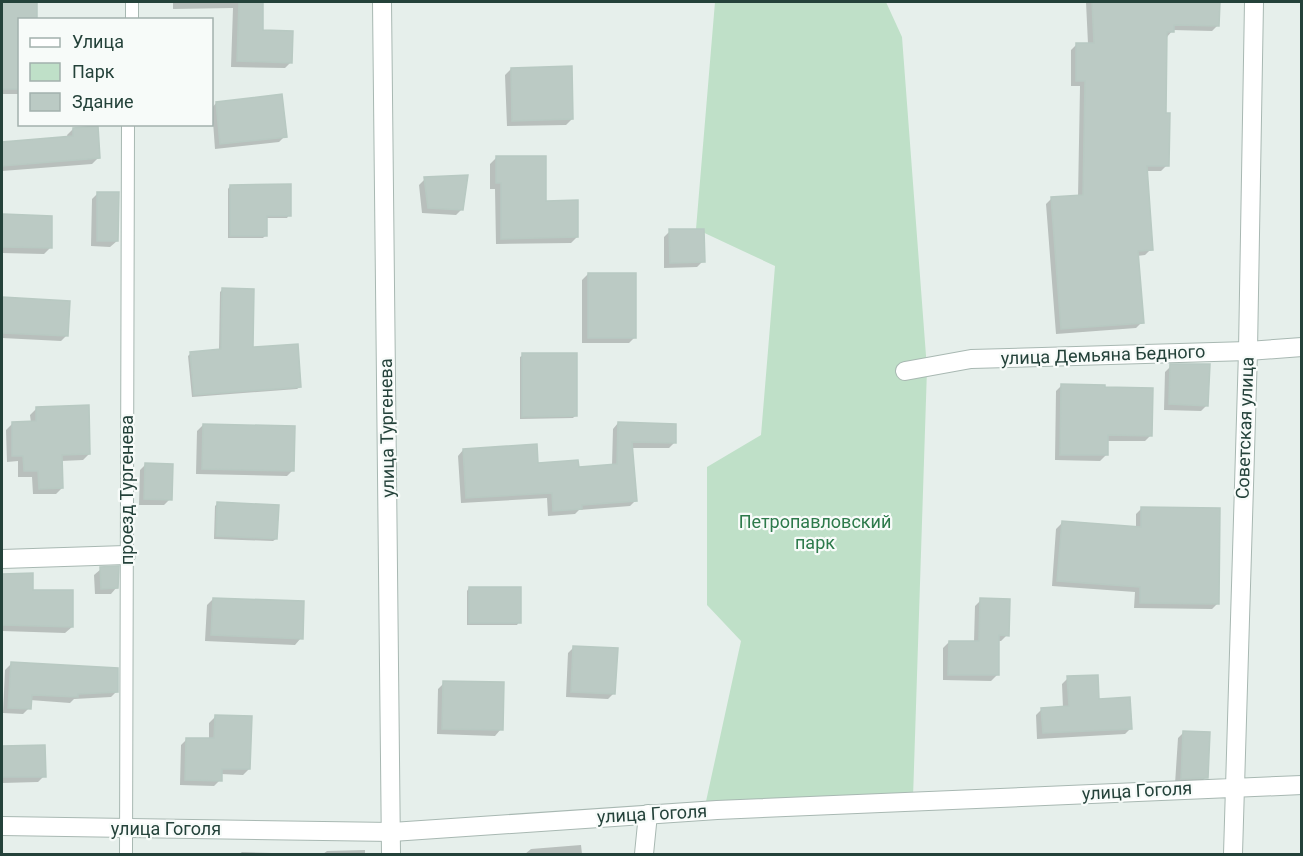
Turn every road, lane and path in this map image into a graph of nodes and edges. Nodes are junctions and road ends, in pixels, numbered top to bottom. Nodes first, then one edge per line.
1 (132, 2) edge
2 (382, 2) edge
3 (1254, 2) edge
4 (132, 18) edge
5 (128, 126) edge
6 (1302, 347) edge
7 (1248, 351) junction
8 (905, 371) dead end
9 (126, 555) junction
10 (2, 559) edge
11 (1302, 784) edge
12 (1235, 786) junction
13 (648, 814) junction
14 (2, 826) edge
15 (125, 829) junction
16 (392, 832) junction
17 (126, 855) edge
18 (392, 855) edge
19 (645, 855) edge
20 (1233, 855) edge

1 - 4 lane
2 - 16 street, улица Тургенева
3 - 7 street, Советская улица
5 - 9 lane, проезд Тургенева
6 - 7 street, улица Демьяна Бедного
7 - 8 street, улица Демьяна Бедного
7 - 12 street, Советская улица
9 - 10 street
9 - 15 lane, проезд Тургенева
11 - 12 street, улица Гоголя
12 - 13 street, улица Гоголя
12 - 20 street, Советская улица
13 - 16 street, улица Гоголя
13 - 19 street
14 - 15 street, улица Гоголя
15 - 16 street, улица Гоголя
15 - 17 lane, проезд Тургенева
16 - 18 street, улица Тургенева

